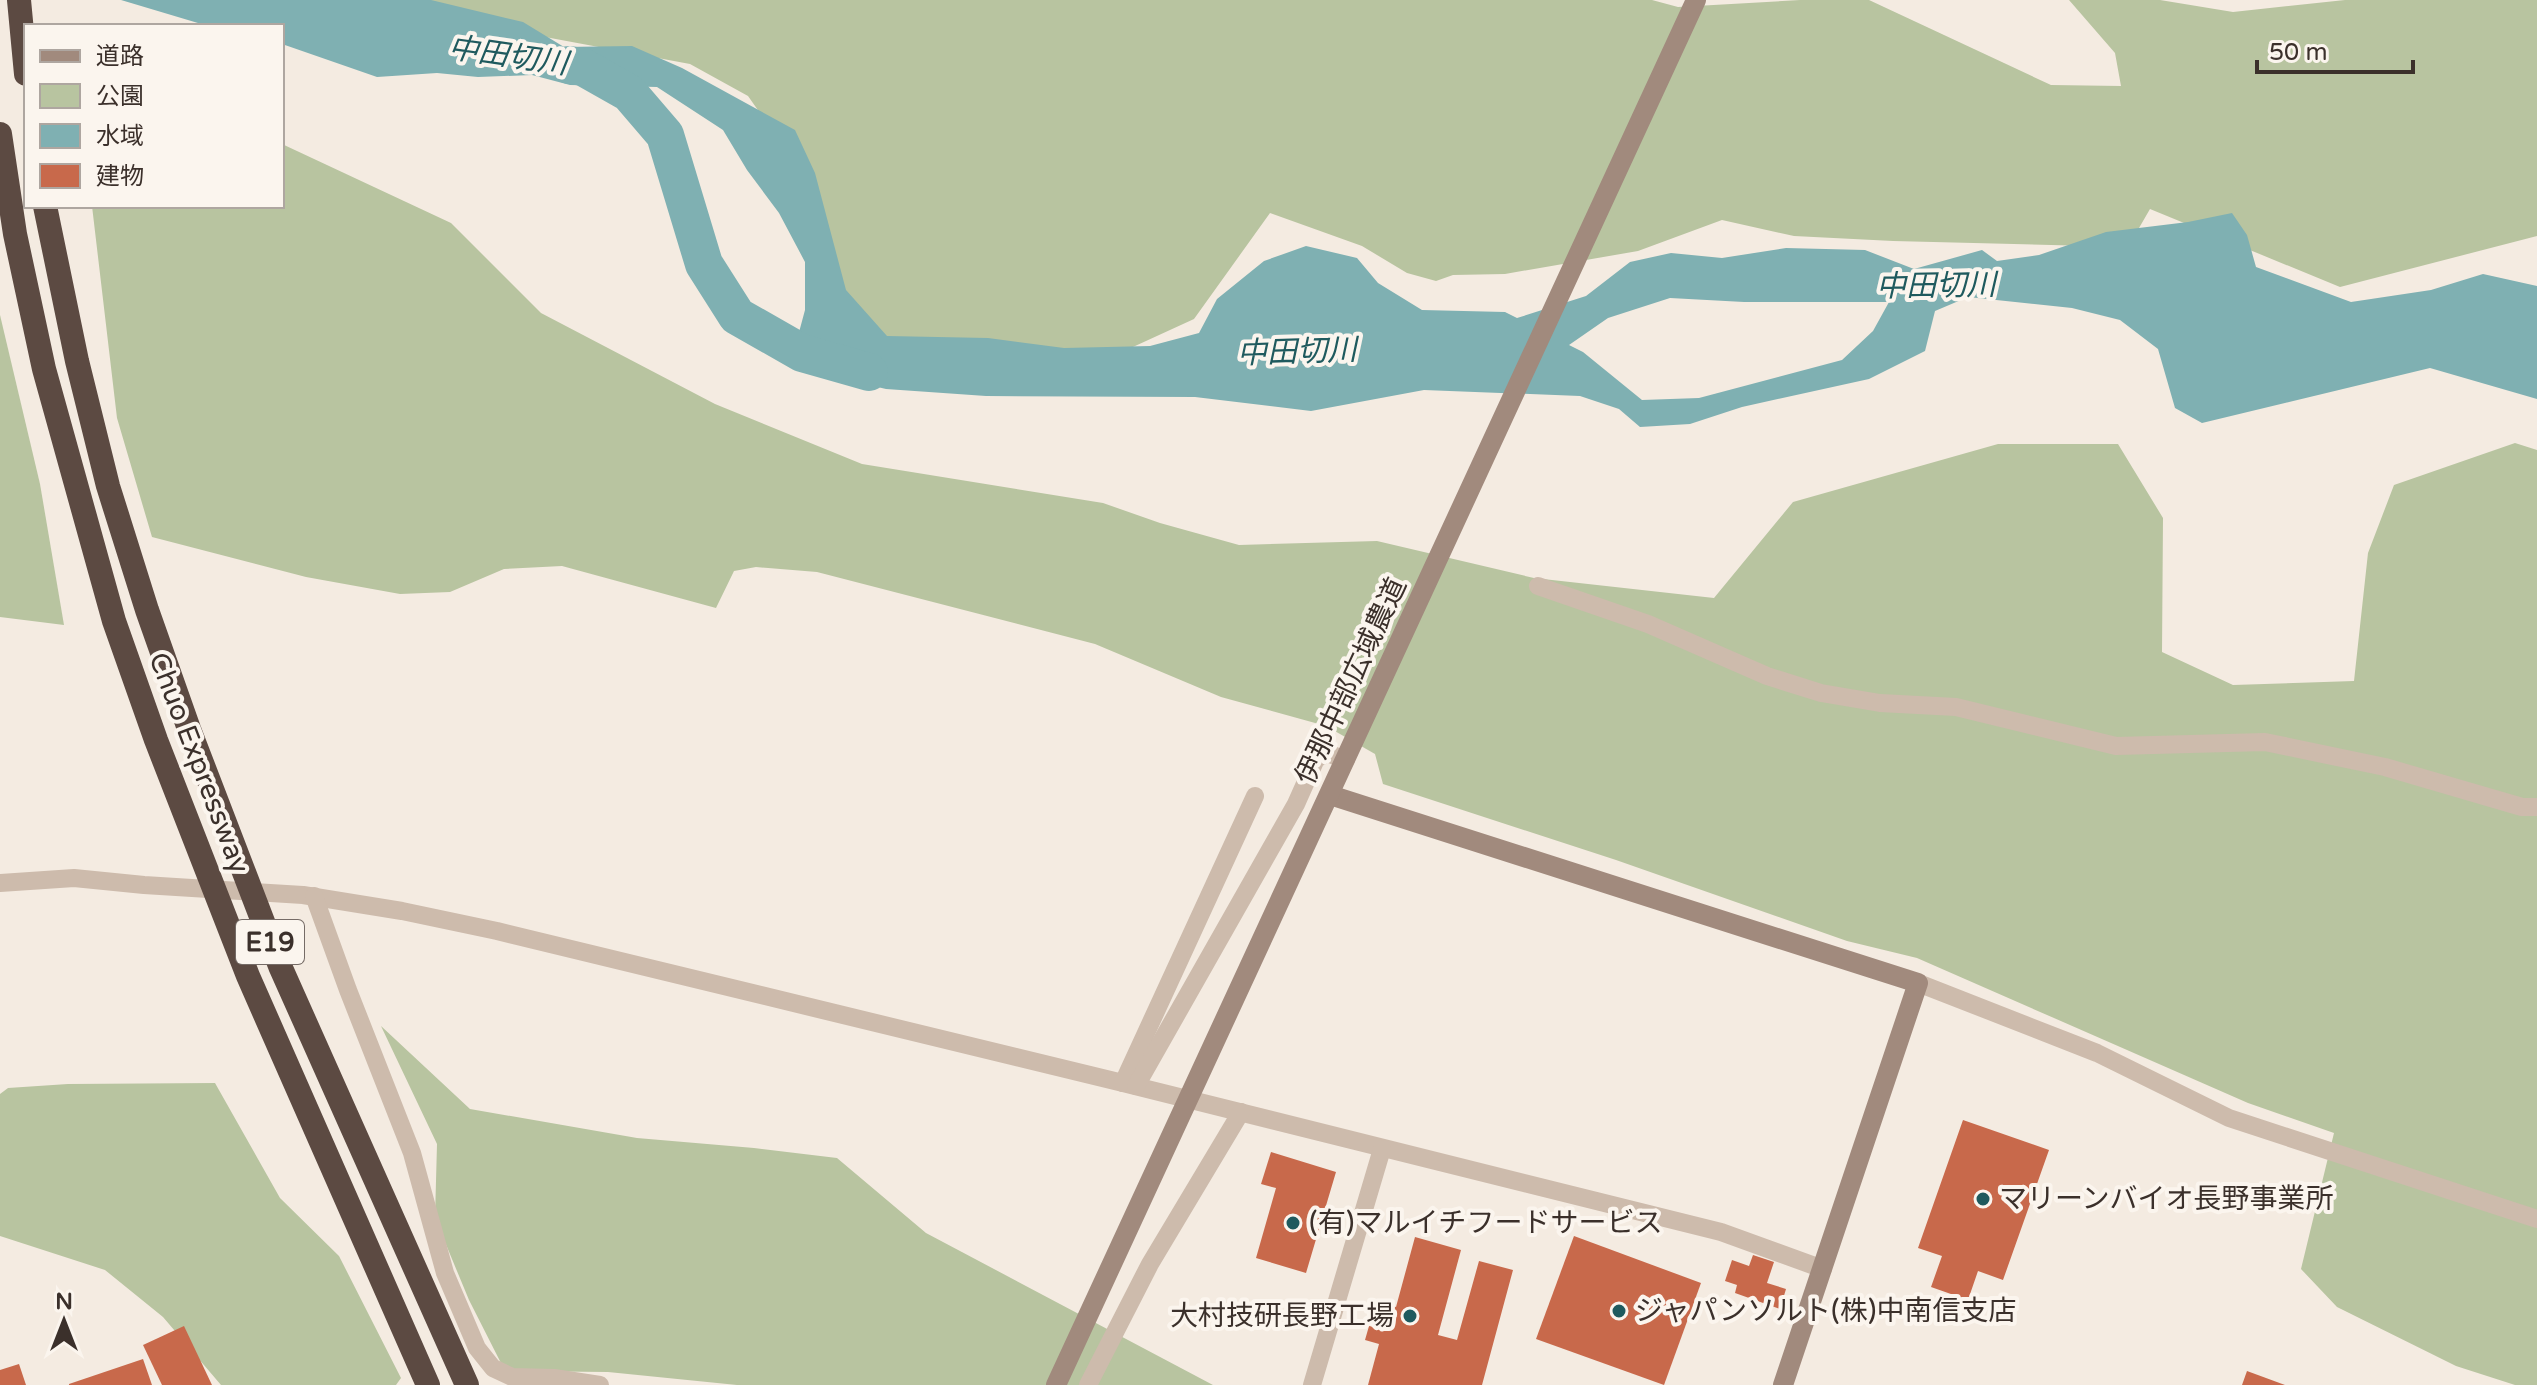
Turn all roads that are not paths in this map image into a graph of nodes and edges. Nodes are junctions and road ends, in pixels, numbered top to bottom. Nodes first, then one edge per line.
1 (19, 0) edge
2 (1696, 0) edge
3 (24, 53) edge
4 (0, 134) edge
5 (45, 208) edge
6 (1538, 586) dead end
7 (1346, 760) junction
8 (1330, 795) junction
9 (1255, 796) dead end
10 (2537, 807) edge
11 (0, 883) edge
12 (308, 896) junction
13 (1918, 983) junction
14 (1137, 1087) junction
15 (1234, 1111) junction
16 (1382, 1149) junction
17 (2537, 1219) edge
18 (1823, 1269) junction
19 (428, 1385) edge
20 (467, 1385) edge
21 (600, 1385) edge
22 (1056, 1385) edge
23 (1088, 1385) edge
24 (1312, 1385) edge
25 (1783, 1385) edge

1 - 3 highway
2 - 7 street, 伊那中部広域農道
4 - 19 highway, Chuo Expressway / E19
5 - 20 highway, Chuo Expressway / E19
6 - 10 street
7 - 8 street, 伊那中部広域農道
7 - 14 street
8 - 13 street
8 - 22 street, 伊那中部広域農道
9 - 14 street
11 - 12 street
12 - 14 street
12 - 21 street
13 - 17 street
13 - 18 street
14 - 15 street
15 - 16 street
15 - 23 street
16 - 18 street
16 - 24 street
18 - 25 street

